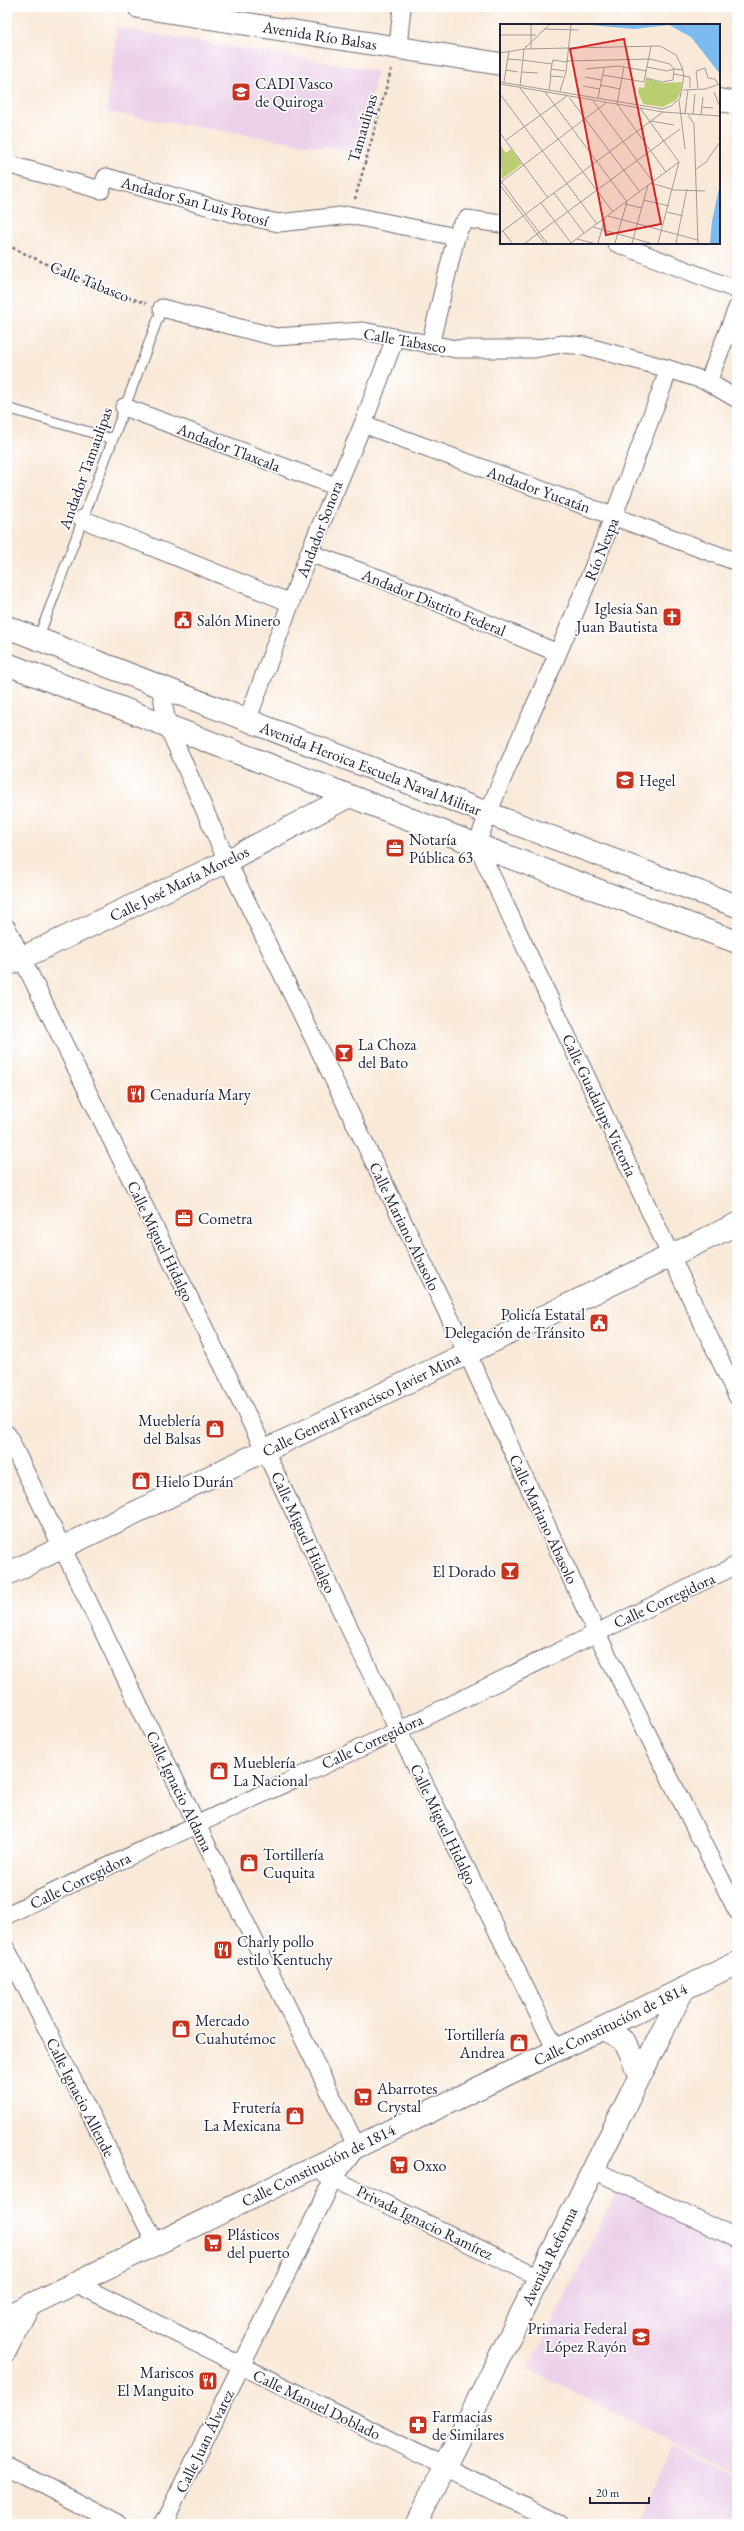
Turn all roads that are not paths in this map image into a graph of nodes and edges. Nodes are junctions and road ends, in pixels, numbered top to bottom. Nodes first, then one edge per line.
1 (139, 7) edge
2 (402, 7) edge
3 (398, 47) junction
4 (500, 64) edge
5 (720, 100) edge
6 (737, 103) edge
7 (7, 164) edge
8 (500, 224) edge
9 (456, 238) junction
10 (619, 244) edge
11 (737, 290) edge
12 (162, 308) joint
13 (737, 308) edge
14 (395, 338) junction
15 (430, 345) junction
16 (669, 369) junction
17 (708, 382) junction
18 (737, 399) edge
19 (124, 407) junction
20 (7, 408) edge
21 (363, 424) junction
22 (113, 439) junction
23 (335, 486) junction
24 (615, 516) junction
25 (82, 519) junction
26 (309, 553) junction
27 (737, 562) edge
28 (291, 603) junction
29 (7, 627) edge
30 (38, 638) junction
31 (558, 653) junction
32 (7, 664) edge
33 (160, 687) junction
34 (247, 721) junction
35 (168, 727) junction
36 (349, 796) junction
37 (488, 813) junction
38 (477, 845) junction
39 (227, 861) junction
40 (737, 906) edge
41 (7, 928) edge
42 (737, 942) edge
43 (14, 961) edge
44 (737, 1224) edge
45 (672, 1257) junction
46 (467, 1353) junction
47 (737, 1396) edge
48 (7, 1434) edge
49 (265, 1451) junction
50 (62, 1548) junction
51 (737, 1565) edge
52 (7, 1574) edge
53 (596, 1632) junction
54 (398, 1730) junction
55 (196, 1823) junction
56 (737, 1911) edge
57 (7, 1915) edge
58 (7, 1950) edge
59 (733, 1968) edge
60 (684, 1988) junction
61 (583, 2037) junction
62 (556, 2050) junction
63 (639, 2076) junction
64 (357, 2147) junction
65 (592, 2169) junction
66 (309, 2170) junction
67 (334, 2178) junction
68 (737, 2238) edge
69 (156, 2244) junction
70 (539, 2277) junction
71 (75, 2283) junction
72 (32, 2304) junction
73 (7, 2316) edge
74 (7, 2353) edge
75 (241, 2366) junction
76 (7, 2466) edge
77 (444, 2467) junction
78 (118, 2524) edge
79 (163, 2524) edge
80 (416, 2524) edge
81 (560, 2524) edge

1 - 3 street, Avenida Río Balsas
2 - 3 street
3 - 4 street, Avenida Río Balsas
5 - 6 street
7 - 9 street, Andador San Luis Potosí
8 - 9 street
9 - 15 street
10 - 11 street
12 - 14 street, Calle Tabasco
12 - 19 lane, Andador Tamaulipas
13 - 17 street
14 - 15 street, Calle Tabasco
14 - 21 street, Andador Sonora
15 - 16 street, Calle Tabasco
16 - 17 street, Calle Tabasco
16 - 24 street, Río Nexpa
17 - 18 street, Calle Tabasco
19 - 22 lane, Andador Tamaulipas
19 - 23 street, Andador Tlaxcala
20 - 22 lane
21 - 23 street, Andador Sonora
21 - 24 street, Andador Yucatán
22 - 25 lane, Andador Tamaulipas
23 - 26 street, Andador Sonora
24 - 27 street, Andador Yucatán
24 - 31 street, Río Nexpa
25 - 28 street
25 - 30 lane, Andador Tamaulipas
26 - 28 street, Andador Sonora
26 - 31 street, Andador Distrito Federal
28 - 34 street, Andador Sonora
29 - 30 street, Avenida Heroica Escuela Naval Militar
30 - 33 street, Avenida Heroica Escuela Naval Militar
31 - 37 street, Río Nexpa
32 - 35 street, Avenida Heroica Escuela Naval Militar
33 - 34 street, Avenida Heroica Escuela Naval Militar
33 - 35 street, Calle Mariano Abasolo
34 - 37 street, Avenida Heroica Escuela Naval Militar
35 - 36 street, Avenida Heroica Escuela Naval Militar
35 - 39 street, Calle Mariano Abasolo
36 - 38 street, Avenida Heroica Escuela Naval Militar
36 - 39 street, Calle José María Morelos
37 - 38 street
37 - 40 street, Avenida Heroica Escuela Naval Militar
38 - 42 street, Avenida Heroica Escuela Naval Militar
38 - 45 street, Calle Guadalupe Victoria
39 - 43 street, Calle José María Morelos
39 - 46 street, Calle Mariano Abasolo
41 - 43 street, Calle Miguel Hidalgo
43 - 49 street, Calle Miguel Hidalgo
44 - 45 street, Calle General Francisco Javier Mina
45 - 46 street, Calle General Francisco Javier Mina
45 - 47 street, Calle Guadalupe Victoria
46 - 49 street, Calle General Francisco Javier Mina
46 - 53 street, Calle Mariano Abasolo
48 - 50 street, Calle Ignacio Aldama
49 - 50 street, Calle General Francisco Javier Mina
49 - 54 street, Calle Miguel Hidalgo
50 - 52 street, Calle General Francisco Javier Mina
50 - 55 street, Calle Ignacio Aldama
51 - 53 street, Calle Corregidora
53 - 54 street, Calle Corregidora
53 - 56 street, Calle Mariano Abasolo
54 - 55 street, Calle Corregidora
54 - 62 street, Calle Miguel Hidalgo
55 - 57 street, Calle Corregidora
55 - 64 street, Calle Ignacio Aldama
58 - 69 street, Calle Ignacio Allende
59 - 60 street, Calle Constitución de 1814
60 - 61 street, Calle Constitución de 1814
60 - 63 street, Avenida Reforma
61 - 62 street, Calle Constitución de 1814
61 - 63 street
62 - 64 street, Calle Constitución de 1814
63 - 65 street, Avenida Reforma
64 - 66 street, Calle Constitución de 1814
64 - 67 street, Calle Juan Álvarez
65 - 68 street
65 - 70 street, Avenida Reforma
66 - 67 street, Privada Ignacio Ramírez
66 - 69 street, Calle Constitución de 1814
67 - 70 street, Privada Ignacio Ramírez
67 - 75 street, Calle Juan Álvarez
69 - 71 street, Calle Constitución de 1814
70 - 77 street, Avenida Reforma
71 - 72 street, Calle Constitución de 1814
71 - 75 street, Calle Manuel Doblado
72 - 73 street, Calle Constitución de 1814
72 - 74 street
75 - 77 street, Calle Manuel Doblado
75 - 79 street, Calle Juan Álvarez
76 - 78 street
77 - 80 street, Avenida Reforma
77 - 81 street, Calle Manuel Doblado

